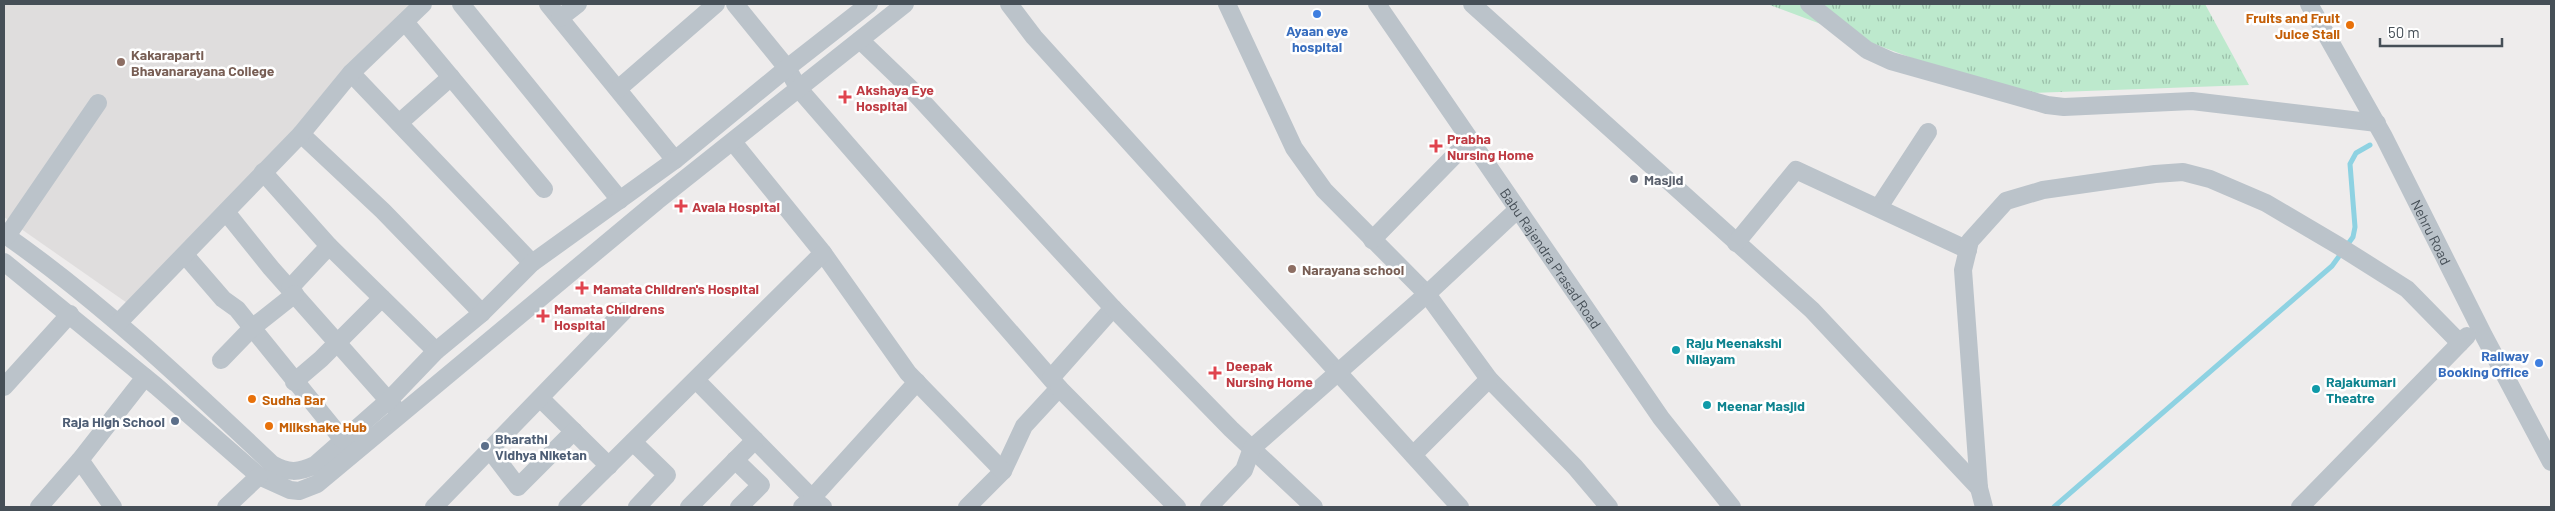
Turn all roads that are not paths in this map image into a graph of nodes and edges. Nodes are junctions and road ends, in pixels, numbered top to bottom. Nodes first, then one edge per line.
1 (423, 4) edge
2 (461, 4) edge
3 (548, 4) edge
4 (578, 4) edge
5 (716, 4) edge
6 (734, 4) edge
7 (869, 4) edge
8 (905, 4) edge
9 (1009, 4) edge
10 (1227, 4) edge
11 (1377, 4) edge
12 (1472, 4) edge
13 (1809, 4) edge
14 (2309, 4) edge
15 (560, 18) junction
16 (405, 22) junction
17 (860, 40) junction
18 (787, 68) junction
19 (351, 73) junction
20 (451, 77) junction
21 (618, 89) junction
22 (799, 90) junction
23 (98, 103) dead end
24 (399, 123) junction
25 (2377, 123) junction
26 (1928, 132) dead end
27 (301, 134) junction
28 (733, 142) junction
29 (1472, 144) junction
30 (675, 160) junction
31 (263, 172) junction
32 (544, 189) dead end
33 (620, 200) junction
34 (1879, 207) junction
35 (1517, 210) junction
36 (226, 212) junction
37 (5, 235) edge
38 (1372, 240) junction
39 (1736, 243) junction
40 (329, 246) junction
41 (1968, 250) junction
42 (823, 253) junction
43 (185, 255) junction
44 (4, 262) edge
45 (532, 263) junction
46 (292, 291) junction
47 (1427, 294) junction
48 (382, 298) junction
49 (1113, 308) junction
50 (624, 311) dead end
51 (482, 313) junction
52 (70, 314) junction
53 (119, 322) junction
54 (2478, 324) junction
55 (252, 328) junction
56 (338, 341) junction
57 (2460, 343) junction
58 (436, 351) junction
59 (221, 360) dead end
60 (1337, 372) junction
61 (145, 377) junction
62 (1489, 379) junction
63 (696, 380) junction
64 (294, 382) junction
65 (917, 382) junction
66 (1055, 383) junction
67 (4, 387) edge
68 (540, 399) junction
69 (389, 400) junction
70 (400, 415) junction
71 (574, 431) junction
72 (343, 440) junction
73 (755, 440) junction
74 (633, 442) junction
75 (1252, 448) junction
76 (490, 450) junction
77 (1413, 455) junction
78 (80, 460) junction
79 (734, 460) junction
80 (2551, 462) edge
81 (609, 466) junction
82 (1003, 471) junction
83 (259, 476) junction
84 (1979, 488) junction
85 (296, 499) edge
86 (812, 504) edge
87 (39, 507) edge
88 (113, 507) edge
89 (226, 507) edge
90 (434, 507) edge
91 (567, 507) edge
92 (638, 507) edge
93 (689, 507) edge
94 (740, 507) edge
95 (967, 507) edge
96 (1177, 507) edge
97 (1209, 507) edge
98 (1314, 507) edge
99 (1460, 507) edge
100 (1609, 507) edge
101 (1732, 507) edge
102 (1984, 507) edge
103 (2300, 507) edge

1 - 16 street
2 - 33 street
3 - 15 street
4 - 15 street
5 - 21 street
6 - 18 street
7 - 18 street
8 - 17 street
9 - 60 street
10 - 38 street
11 - 29 street, Babu Rajendra Prasad Road
12 - 39 street
13 - 25 street
14 - 25 street, Nehru Road
15 - 21 street
16 - 19 street
16 - 20 street
17 - 22 street
17 - 49 street
18 - 22 street
18 - 30 street
19 - 24 street
19 - 27 street
20 - 24 street
20 - 32 street
21 - 30 street
22 - 28 street
22 - 66 street
23 - 37 street
24 - 45 street
25 - 54 street, Nehru Road
26 - 34 street
27 - 31 street
27 - 51 street
28 - 42 street
28 - 70 street
29 - 35 street, Babu Rajendra Prasad Road
29 - 38 street
30 - 33 street
31 - 36 street
31 - 40 street
33 - 45 street
34 - 39 street
34 - 41 street
35 - 47 street
35 - 101 street, Babu Rajendra Prasad Road
36 - 43 street
36 - 46 street
37 - 53 street
38 - 47 street
39 - 84 street
40 - 46 street
40 - 48 street
41 - 57 street
41 - 84 street
42 - 63 street
42 - 65 street
43 - 53 street
43 - 55 street
44 - 52 street
45 - 51 street
46 - 55 street
46 - 56 street
47 - 60 street
47 - 62 street
48 - 56 street
48 - 58 street
49 - 66 street
49 - 75 street
50 - 68 street
51 - 58 street
52 - 61 street
52 - 67 street
53 - 72 street
54 - 57 street
54 - 80 street, Nehru Road
55 - 59 street
55 - 64 street
56 - 64 street
56 - 69 street
57 - 103 street
58 - 69 street
60 - 75 street
60 - 77 street
61 - 78 street
61 - 83 street
62 - 77 street
62 - 100 street
63 - 73 street
63 - 74 street
64 - 72 street
65 - 82 street
65 - 86 street
66 - 82 street
66 - 96 street
68 - 71 street
68 - 76 street
69 - 70 street
69 - 72 street
70 - 85 street
71 - 76 street
71 - 81 street
73 - 79 street
73 - 86 street
74 - 81 street
74 - 92 street
75 - 97 street
75 - 98 street
76 - 90 street
77 - 99 street
78 - 87 street
78 - 88 street
79 - 93 street
79 - 94 street
81 - 91 street
82 - 95 street
83 - 85 street
83 - 89 street
84 - 102 street

